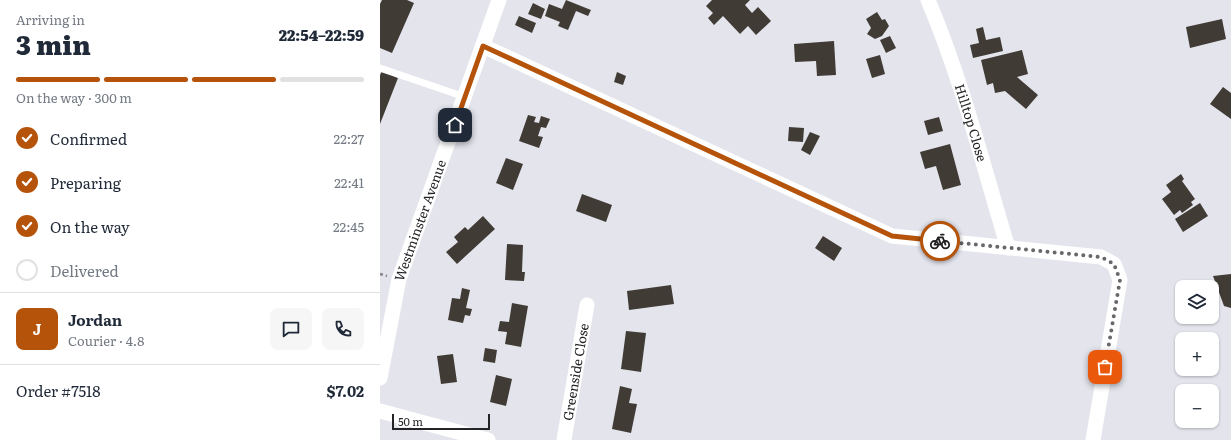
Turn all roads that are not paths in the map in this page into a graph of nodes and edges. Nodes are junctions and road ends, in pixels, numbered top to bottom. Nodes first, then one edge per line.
1 (499, 0) edge
2 (928, 0) edge
3 (483, 46) junction
4 (380, 68) edge
5 (465, 96) junction
6 (1008, 248) junction
7 (587, 305) dead end
8 (380, 378) edge
9 (380, 411) edge
10 (488, 440) edge
11 (564, 440) edge
12 (1092, 440) edge

1 - 3 street, Westminster Avenue
2 - 6 street, Hilltop Close
3 - 5 street, Westminster Avenue
3 - 6 street
4 - 5 lane
5 - 8 street, Westminster Avenue
6 - 12 street
7 - 11 street, Greenside Close
9 - 10 street

